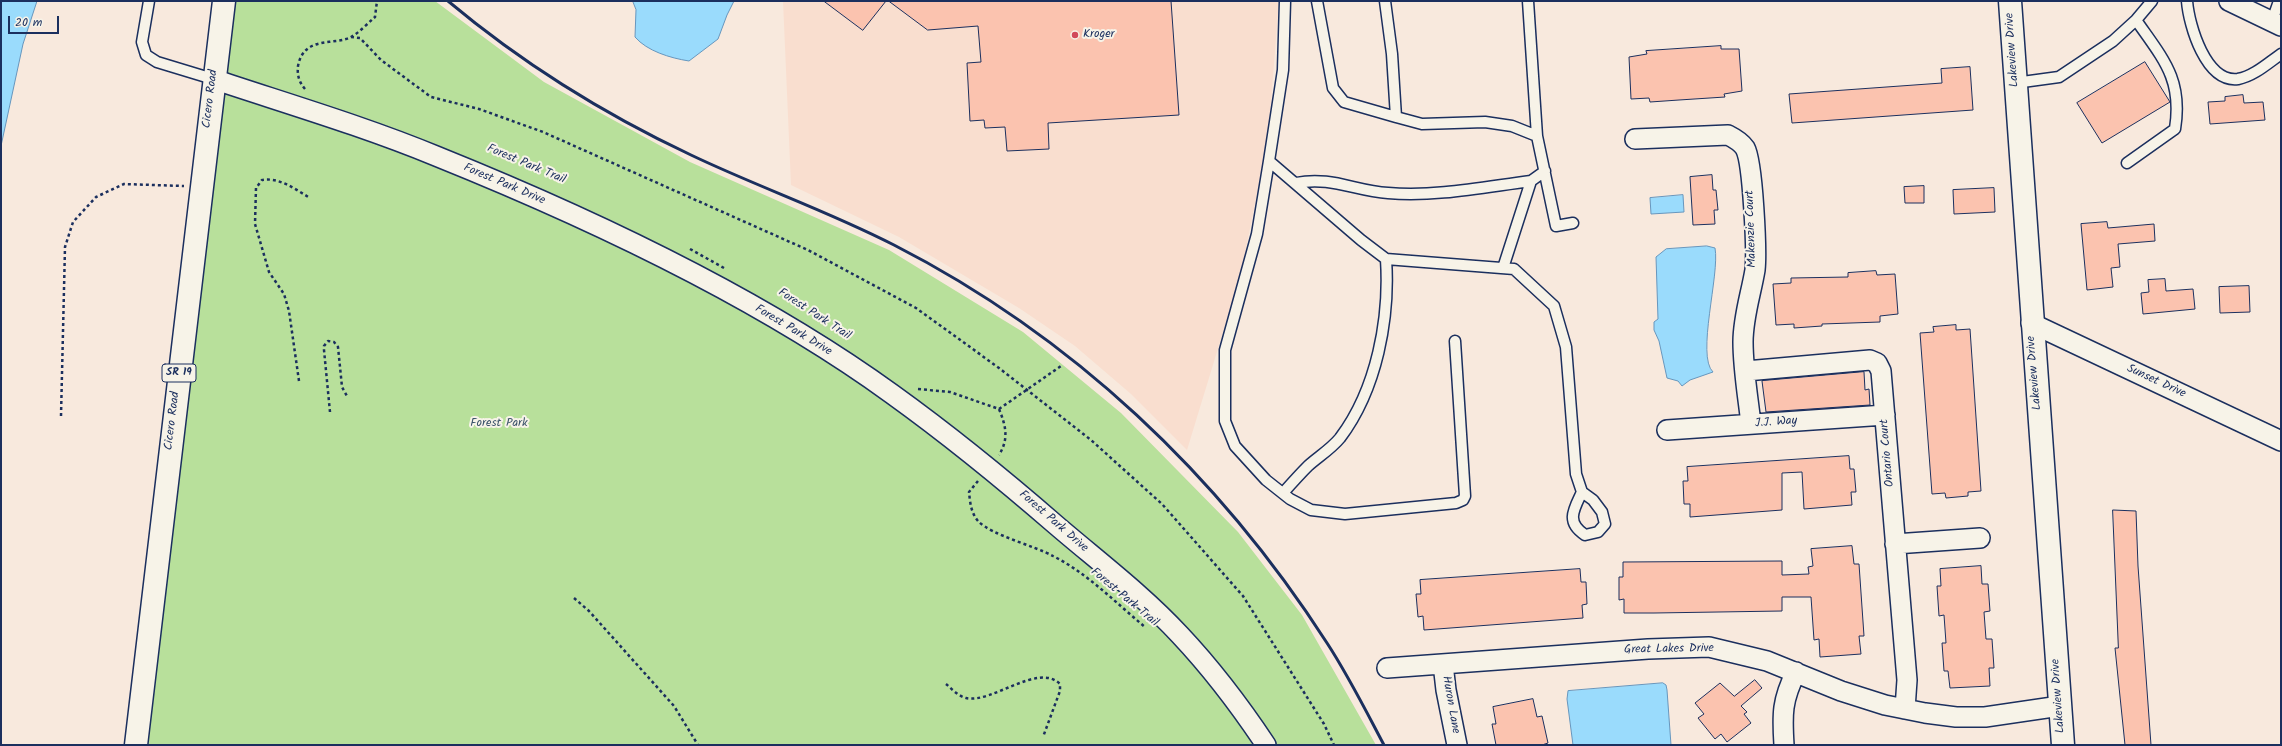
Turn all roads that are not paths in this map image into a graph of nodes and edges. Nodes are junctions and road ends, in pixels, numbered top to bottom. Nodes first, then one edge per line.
1 (149, 1) edge
2 (224, 1) edge
3 (1285, 1) edge
4 (1317, 1) edge
5 (1385, 1) edge
6 (1528, 1) edge
7 (2010, 1) edge
8 (2152, 1) edge
9 (2187, 1) edge
10 (2229, 1) edge
11 (2279, 1) edge
12 (2136, 20) junction
13 (2277, 24) edge
14 (2281, 54) edge
15 (213, 79) junction
16 (2015, 83) junction
17 (1396, 117) junction
18 (1537, 136) junction
19 (1635, 140) dead end
20 (1270, 161) junction
21 (2127, 162) dead end
22 (1545, 171) junction
23 (1531, 181) junction
24 (1296, 183) junction
25 (1573, 223) dead end
26 (1386, 259) junction
27 (1503, 268) junction
28 (2031, 323) junction
29 (1455, 341) dead end
30 (1746, 371) junction
31 (1885, 415) junction
32 (1751, 424) junction
33 (1667, 430) dead end
34 (2281, 440) edge
35 (1582, 492) dead end
36 (1283, 493) junction
37 (1980, 538) dead end
38 (1895, 544) junction
39 (1443, 664) junction
40 (1387, 668) dead end
41 (1796, 672) junction
42 (2060, 706) junction
43 (1905, 709) junction
44 (136, 745) edge
45 (1266, 745) edge
46 (1457, 745) edge
47 (1784, 745) edge
48 (2063, 745) edge

1 - 15 lane
2 - 15 main road, Cicero Road / SR 19
3 - 20 lane
4 - 17 lane
5 - 17 lane
6 - 18 lane
7 - 16 main road, Lakeview Drive
8 - 12 lane
9 - 14 lane
10 - 13 street
11 - 13 lane
12 - 16 lane
12 - 21 lane
15 - 44 main road, Cicero Road / SR 19
15 - 45 street, Forest Park Drive
16 - 28 main road, Lakeview Drive
17 - 18 lane
18 - 22 lane
19 - 30 street, Makenzie Court
20 - 24 lane
20 - 36 lane
22 - 23 lane
22 - 25 lane
23 - 24 lane
23 - 27 lane
24 - 26 lane
26 - 27 lane
26 - 36 lane
27 - 35 lane
28 - 34 street, Sunset Drive
28 - 42 main road, Lakeview Drive
29 - 36 lane
30 - 31 street, Ontario Court
30 - 32 street, Makenzie Court
31 - 32 street, J.J. Way
31 - 38 street, Ontario Court
32 - 33 street, J.J. Way
37 - 38 street
38 - 43 street, Ontario Court
39 - 40 street, Great Lakes Drive
39 - 41 street, Great Lakes Drive
39 - 46 street, Huron Lane
41 - 43 street, Great Lakes Drive
41 - 47 street
42 - 43 street, Great Lakes Drive
42 - 48 main road, Lakeview Drive

